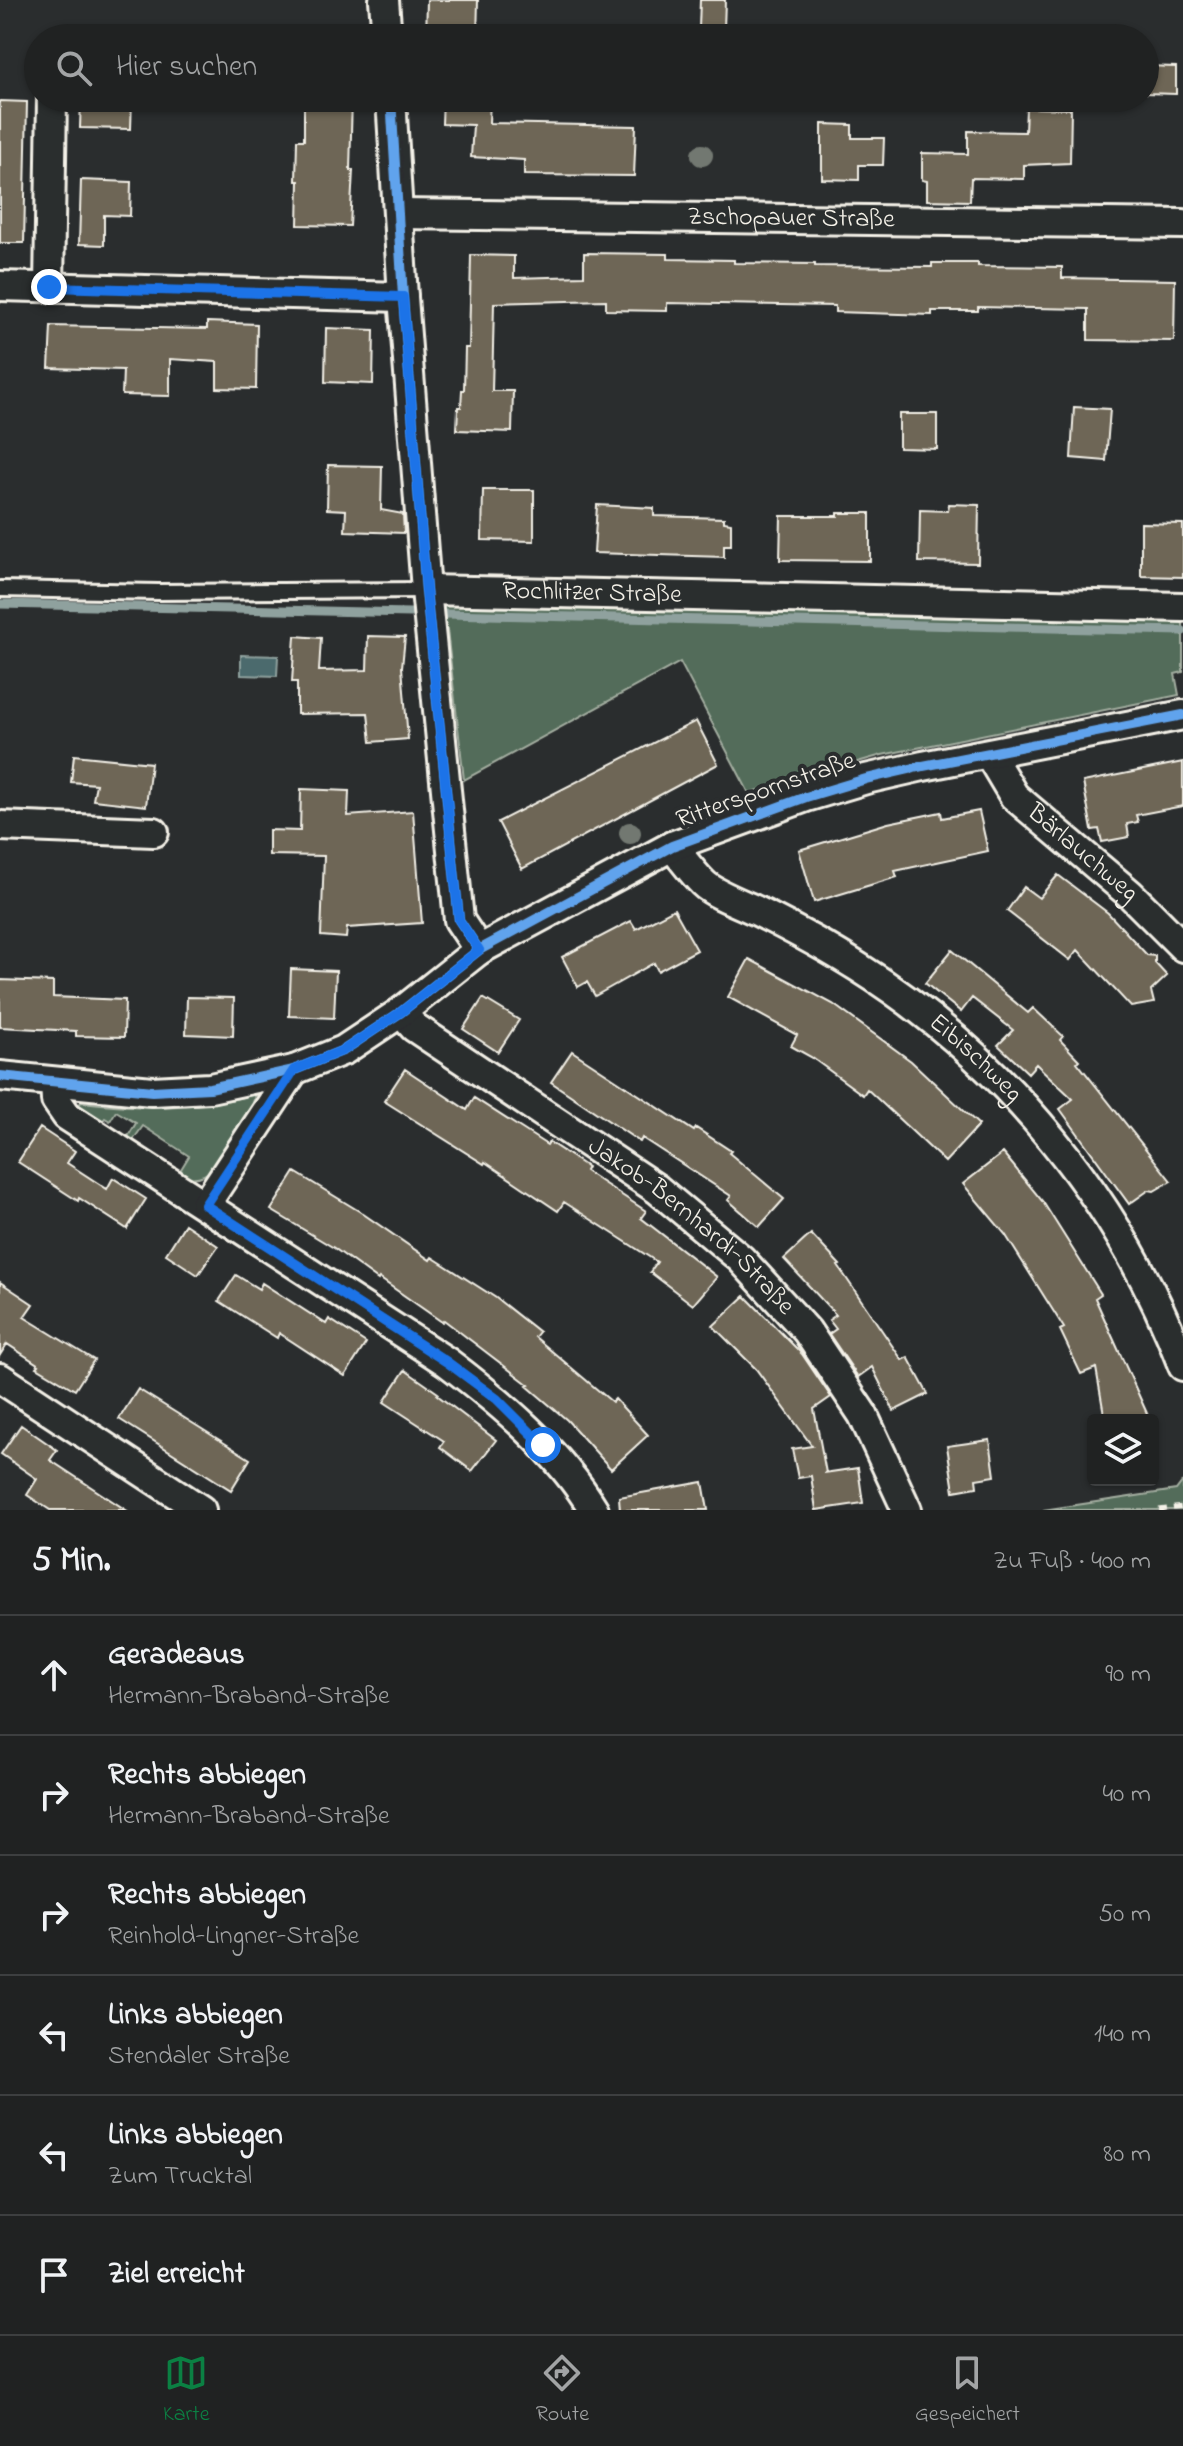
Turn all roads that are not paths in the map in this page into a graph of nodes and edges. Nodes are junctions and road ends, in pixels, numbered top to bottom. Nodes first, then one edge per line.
1 (384, 0) edge
2 (379, 24) edge
3 (52, 112) edge
4 (392, 112) edge
5 (399, 214) junction
6 (1183, 224) edge
7 (0, 286) edge
8 (49, 287) junction
9 (403, 297) junction
10 (0, 589) edge
11 (426, 590) junction
12 (1183, 607) edge
13 (1183, 715) edge
14 (989, 754) junction
15 (0, 826) edge
16 (154, 832) dead end
17 (672, 846) junction
18 (1183, 947) edge
19 (479, 950) junction
20 (401, 1012) junction
21 (294, 1070) junction
22 (0, 1076) edge
23 (55, 1082) junction
24 (205, 1205) junction
25 (1180, 1349) edge
26 (0, 1378) edge
27 (201, 1510) edge
28 (594, 1510) edge
29 (907, 1510) edge

1 - 2 street
3 - 8 street
4 - 5 street
5 - 6 street, Zschopauer Straße
5 - 9 street
7 - 8 street
8 - 9 street
9 - 11 street
10 - 11 lane, Rochlitzer Straße
11 - 12 street, Rochlitzer Straße
11 - 19 street
13 - 14 street, Ritterspornstraße
14 - 17 street, Ritterspornstraße
14 - 18 street, Bärlauchweg
15 - 16 street
17 - 19 street, Ritterspornstraße
17 - 25 street, Eibischweg
19 - 20 street, Ritterspornstraße
20 - 21 street, Ritterspornstraße
20 - 29 street, Jakob-Bernhardi-Straße
21 - 23 street, Ritterspornstraße
21 - 24 street
22 - 23 street, Ritterspornstraße
23 - 24 street
24 - 28 street
26 - 27 street

